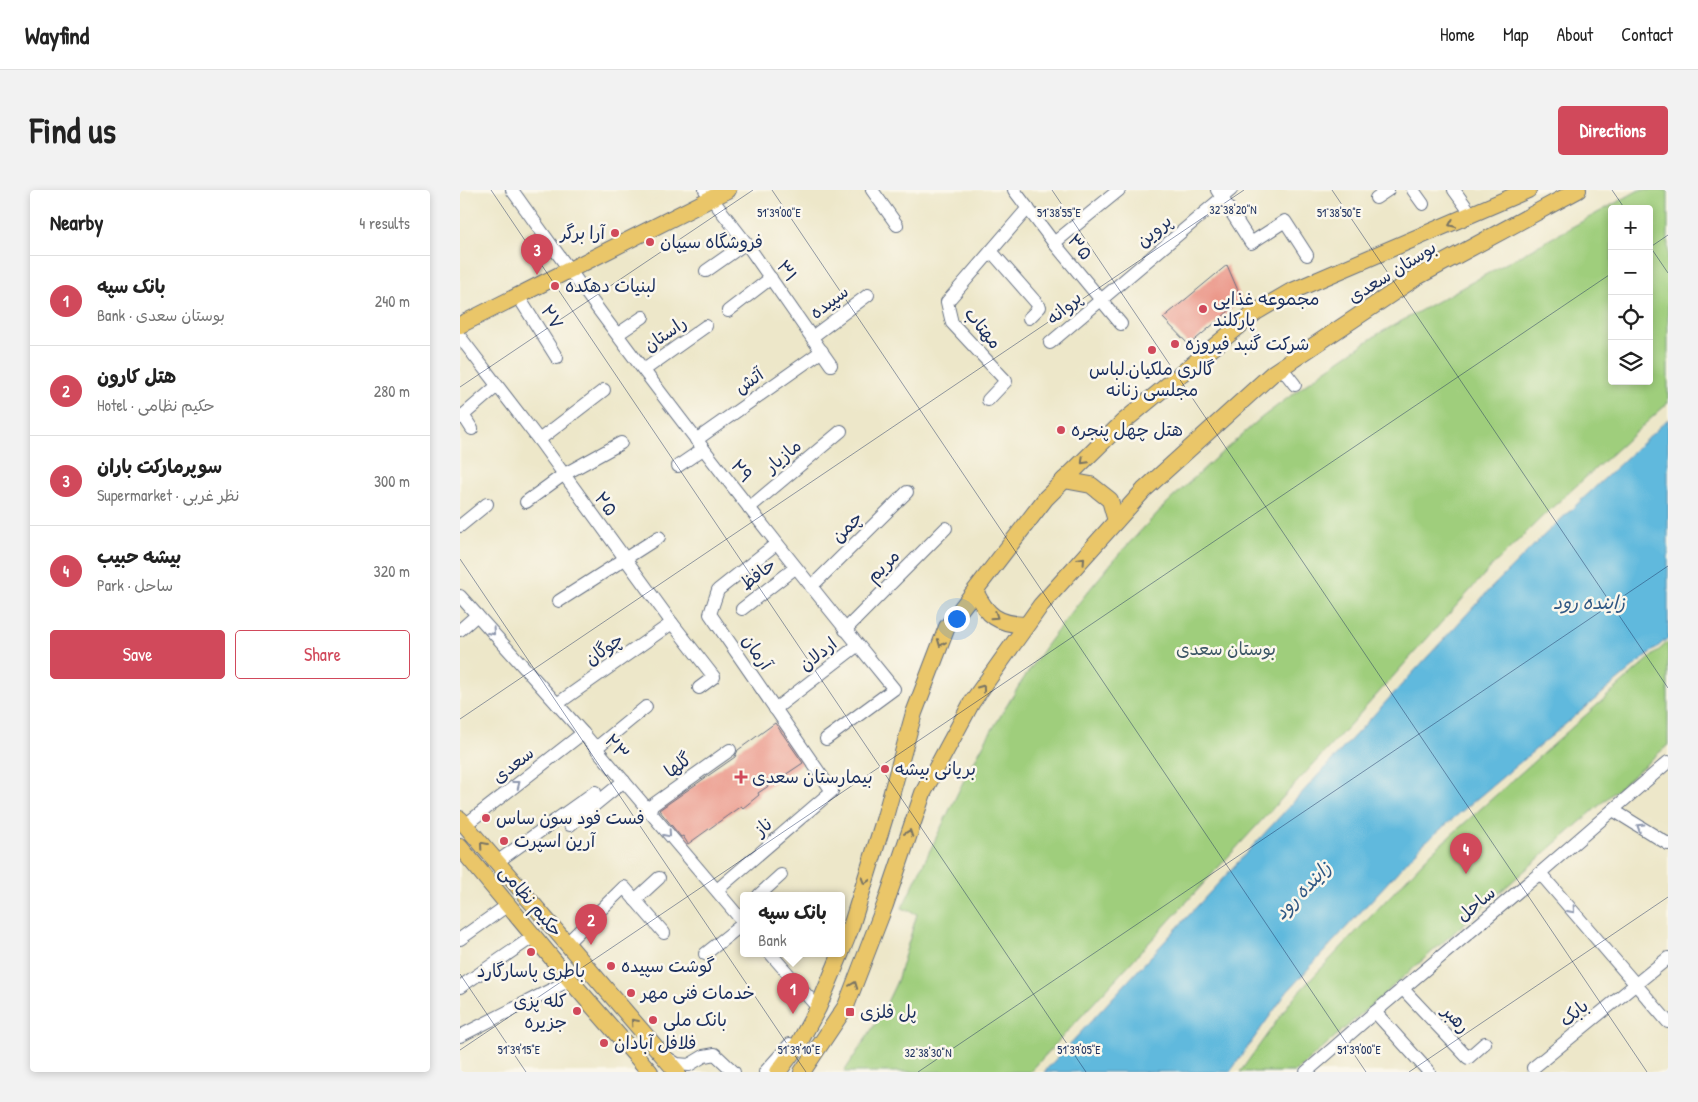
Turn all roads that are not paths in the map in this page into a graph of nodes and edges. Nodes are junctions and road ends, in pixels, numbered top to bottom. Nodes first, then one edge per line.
1 (728, 190) edge
2 (872, 190) edge
3 (1014, 190) edge
4 (1119, 190) edge
5 (1388, 190) edge
6 (1413, 190) edge
7 (1454, 190) edge
8 (1528, 190) edge
9 (1578, 190) edge
10 (517, 192) edge
11 (1223, 193) edge
12 (708, 194) edge
13 (1376, 198) dead end
14 (1423, 204) dead end
15 (1028, 208) junction
16 (1472, 214) junction
17 (897, 226) dead end
18 (746, 244) junction
19 (1054, 244) junction
20 (991, 251) junction
21 (1307, 255) dead end
22 (569, 270) junction
23 (706, 271) dead end
24 (770, 278) junction
25 (868, 295) dead end
26 (518, 296) junction
27 (1100, 300) junction
28 (728, 311) dead end
29 (643, 317) dead end
30 (1029, 318) dead end
31 (1121, 324) dead end
32 (460, 325) edge
33 (706, 326) dead end
34 (618, 334) junction
35 (812, 337) junction
36 (460, 338) edge
37 (1050, 343) dead end
38 (822, 351) junction
39 (557, 358) dead end
40 (831, 365) dead end
41 (1281, 367) junction
42 (644, 370) junction
43 (497, 386) junction
44 (1296, 389) dead end
45 (604, 390) dead end
46 (988, 400) dead end
47 (462, 417) edge
48 (472, 429) dead end
49 (841, 431) dead end
50 (539, 440) junction
51 (620, 443) dead end
52 (699, 444) junction
53 (678, 466) dead end
54 (563, 475) junction
55 (1064, 480) junction
56 (907, 492) dead end
57 (526, 502) dead end
58 (487, 504) dead end
59 (748, 508) junction
60 (1116, 522) junction
61 (460, 526) edge
62 (946, 528) dead end
63 (659, 537) dead end
64 (776, 544) junction
65 (626, 558) junction
66 (795, 568) junction
67 (811, 587) junction
68 (975, 591) junction
69 (460, 596) edge
70 (558, 601) dead end
71 (742, 609) dead end
72 (478, 616) junction
73 (672, 623) junction
74 (1026, 625) junction
75 (460, 630) edge
76 (846, 630) junction
77 (858, 645) junction
78 (699, 688) dead end
79 (557, 704) junction
80 (646, 707) dead end
81 (776, 709) junction
82 (583, 733) junction
83 (826, 739) dead end
84 (596, 748) junction
85 (730, 750) dead end
86 (1668, 762) edge
87 (624, 781) junction
88 (832, 791) joint
89 (595, 792) dead end
90 (648, 809) junction
91 (1613, 810) junction
92 (462, 822) edge
93 (570, 825) dead end
94 (1668, 844) edge
95 (460, 847) edge
96 (497, 862) junction
97 (1540, 873) junction
98 (781, 875) dead end
99 (659, 878) dead end
100 (717, 890) junction
101 (761, 892) edge
102 (635, 900) junction
103 (508, 904) junction
104 (740, 915) edge
105 (740, 919) edge
106 (664, 933) dead end
107 (534, 936) junction
108 (460, 939) edge
109 (845, 942) edge
110 (567, 943) junction
111 (705, 954) dead end
112 (773, 957) edge
113 (839, 957) edge
114 (1668, 958) edge
115 (570, 980) junction
116 (1636, 985) junction
117 (460, 988) edge
118 (1402, 988) junction
119 (1375, 1012) junction
120 (815, 1013) junction
121 (1665, 1014) edge
122 (460, 1036) edge
123 (1484, 1043) dead end
124 (663, 1055) junction
125 (1533, 1068) dead end
126 (648, 1071) edge
127 (677, 1072) edge
128 (734, 1072) edge
129 (766, 1072) edge
130 (778, 1072) edge
131 (802, 1072) edge
132 (1306, 1072) edge
133 (1429, 1072) edge

1 - 12 main road
2 - 17 street
3 - 15 street, ۳۵
4 - 19 street
5 - 13 street
6 - 14 street
7 - 16 street
8 - 16 main road, بوستان سعدی
9 - 41 main road, بوستان سعدی
10 - 22 street, ۲۹
11 - 21 street
11 - 27 street, پروین
12 - 18 street, ۳۱
12 - 22 main road
15 - 19 street, ۳۵
15 - 20 street, مهتاب
16 -> 55 main road, بوستان سعدی
18 - 23 street
18 - 24 street, ۳۱
19 - 27 street, ۳۵
20 - 30 street
20 - 46 street, مهتاب
22 - 26 main road
22 - 34 street, ۲۹
24 - 28 street
24 - 35 street, ۳۱
25 - 35 street, سپیده
26 - 32 main road
26 - 39 street, ۲۷
27 - 31 street, ۳۵
27 - 37 street, پروانه
29 - 34 street
33 - 42 street, راستان
34 - 42 street, ۲۹
35 - 38 street, ۳۱
36 - 43 street, ۲۵
38 - 40 street, ۳۱
38 - 52 street, آتش
41 - 44 street
41 - 60 main road, بوستان سعدی
42 - 52 street, ۲۹
43 - 47 street
43 - 50 street, ۲۵
45 - 50 street
47 - 48 street
49 - 59 street, مازیار
50 - 54 street, ۲۵
51 - 54 street
52 - 53 street, آتش
52 - 59 street, ۲۹
54 - 57 street
54 - 65 street, ۲۵
55 - 60 main road
55 - 68 main road, بوستان سعدی
56 - 67 street, چمن
58 - 61 street
59 - 64 street, ۲۹
74 -> 60 main road, بوستان سعدی
62 - 76 street, مریم
63 - 65 street
64 - 66 street, ۲۹
64 - 81 street, آرمان
65 - 70 street
65 - 73 street, ۲۵
66 - 67 street, ۲۹
66 - 71 street, حافظ
67 - 76 street, ۲۹
68 -> 74 main road
68 -> 109 main road, بوستان سعدی
69 - 72 street, ۲۳
72 - 75 street
72 -> 79 street, ۲۳
73 - 78 street, ۲۵
73 - 79 street, چوگان
131 -> 74 main road, بوستان سعدی
76 - 77 street, ۲۹
77 - 81 street, اردلان
77 - 83 street, ۲۹
79 - 82 street, ۲۳
80 - 84 street
81 - 88 street, آرمان
82 - 84 street, ۲۳
92 -> 82 street, سعدی
84 - 87 street, ۲۳
85 - 90 street, گلها
86 - 91 street, ساحل
87 - 90 street, ۲۳
87 - 93 street
88 - 100 street, ناز
89 - 96 street
90 -> 100 street, ۲۳
94 -> 91 street
91 - 97 street, ساحل
96 -> 92 main road, حکیم نظامی
95 - 103 main road, حکیم نظامی
96 - 110 main road, حکیم نظامی
97 -> 116 street
97 - 118 street, ساحل
98 - 101 street
99 - 102 street
100 - 104 street, ۲۳
102 - 106 street
102 - 110 street
103 - 107 main road, حکیم نظامی
103 - 108 street
105 - 111 street
107 - 115 main road, حکیم نظامی
107 - 117 street
124 -> 110 main road, حکیم نظامی
112 - 120 street
113 - 120 main road, بوستان سعدی
114 - 116 street, بابک
115 - 122 street
115 - 126 main road, حکیم نظامی
116 - 121 street
116 - 125 street, بابک
118 - 119 street, ساحل
118 - 123 street, رهبر
119 - 132 street, ساحل
119 - 133 street
120 - 129 street
120 - 130 main road, بوستان سعدی
124 - 127 main road, حکیم نظامی
124 - 128 street

